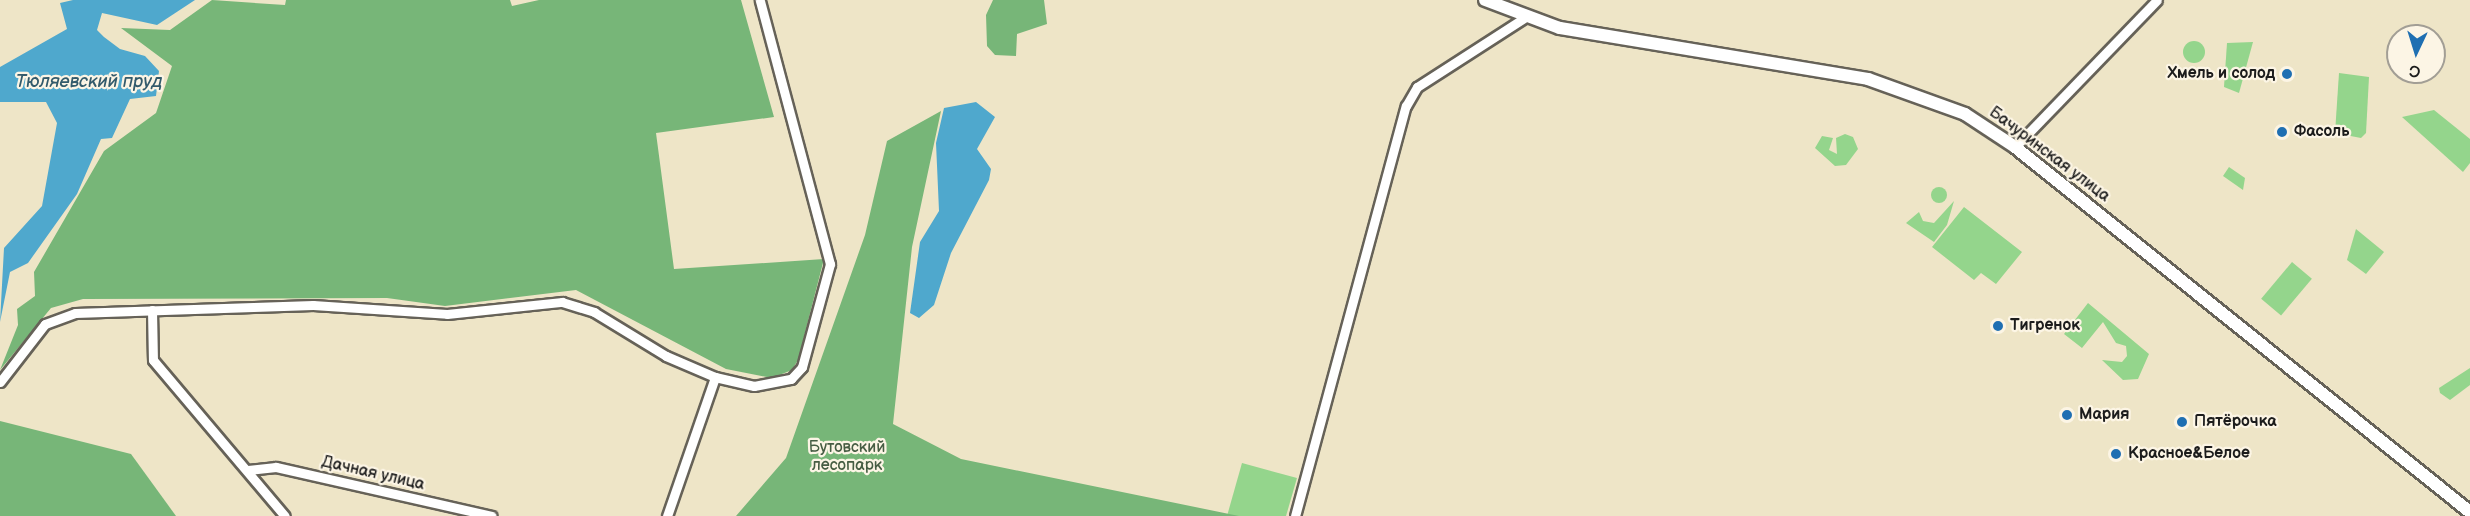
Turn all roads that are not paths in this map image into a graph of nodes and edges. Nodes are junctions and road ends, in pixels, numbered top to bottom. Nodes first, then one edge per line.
1 (760, 0) edge
2 (1485, 0) edge
3 (2157, 0) edge
4 (1524, 18) junction
5 (2016, 147) junction
6 (152, 310) junction
7 (715, 377) junction
8 (0, 382) edge
9 (248, 470) junction
10 (2470, 512) edge
11 (285, 516) edge
12 (491, 516) edge
13 (667, 516) edge
14 (1295, 516) edge

1 - 7 street
2 - 4 street, Бачуринская улица
3 - 5 street
4 - 5 street, Бачуринская улица
4 - 14 street
5 - 10 street, Бачуринская улица
6 - 7 street
6 - 8 street
6 - 9 street
7 - 13 street
9 - 11 street
9 - 12 street, Дачная улица

